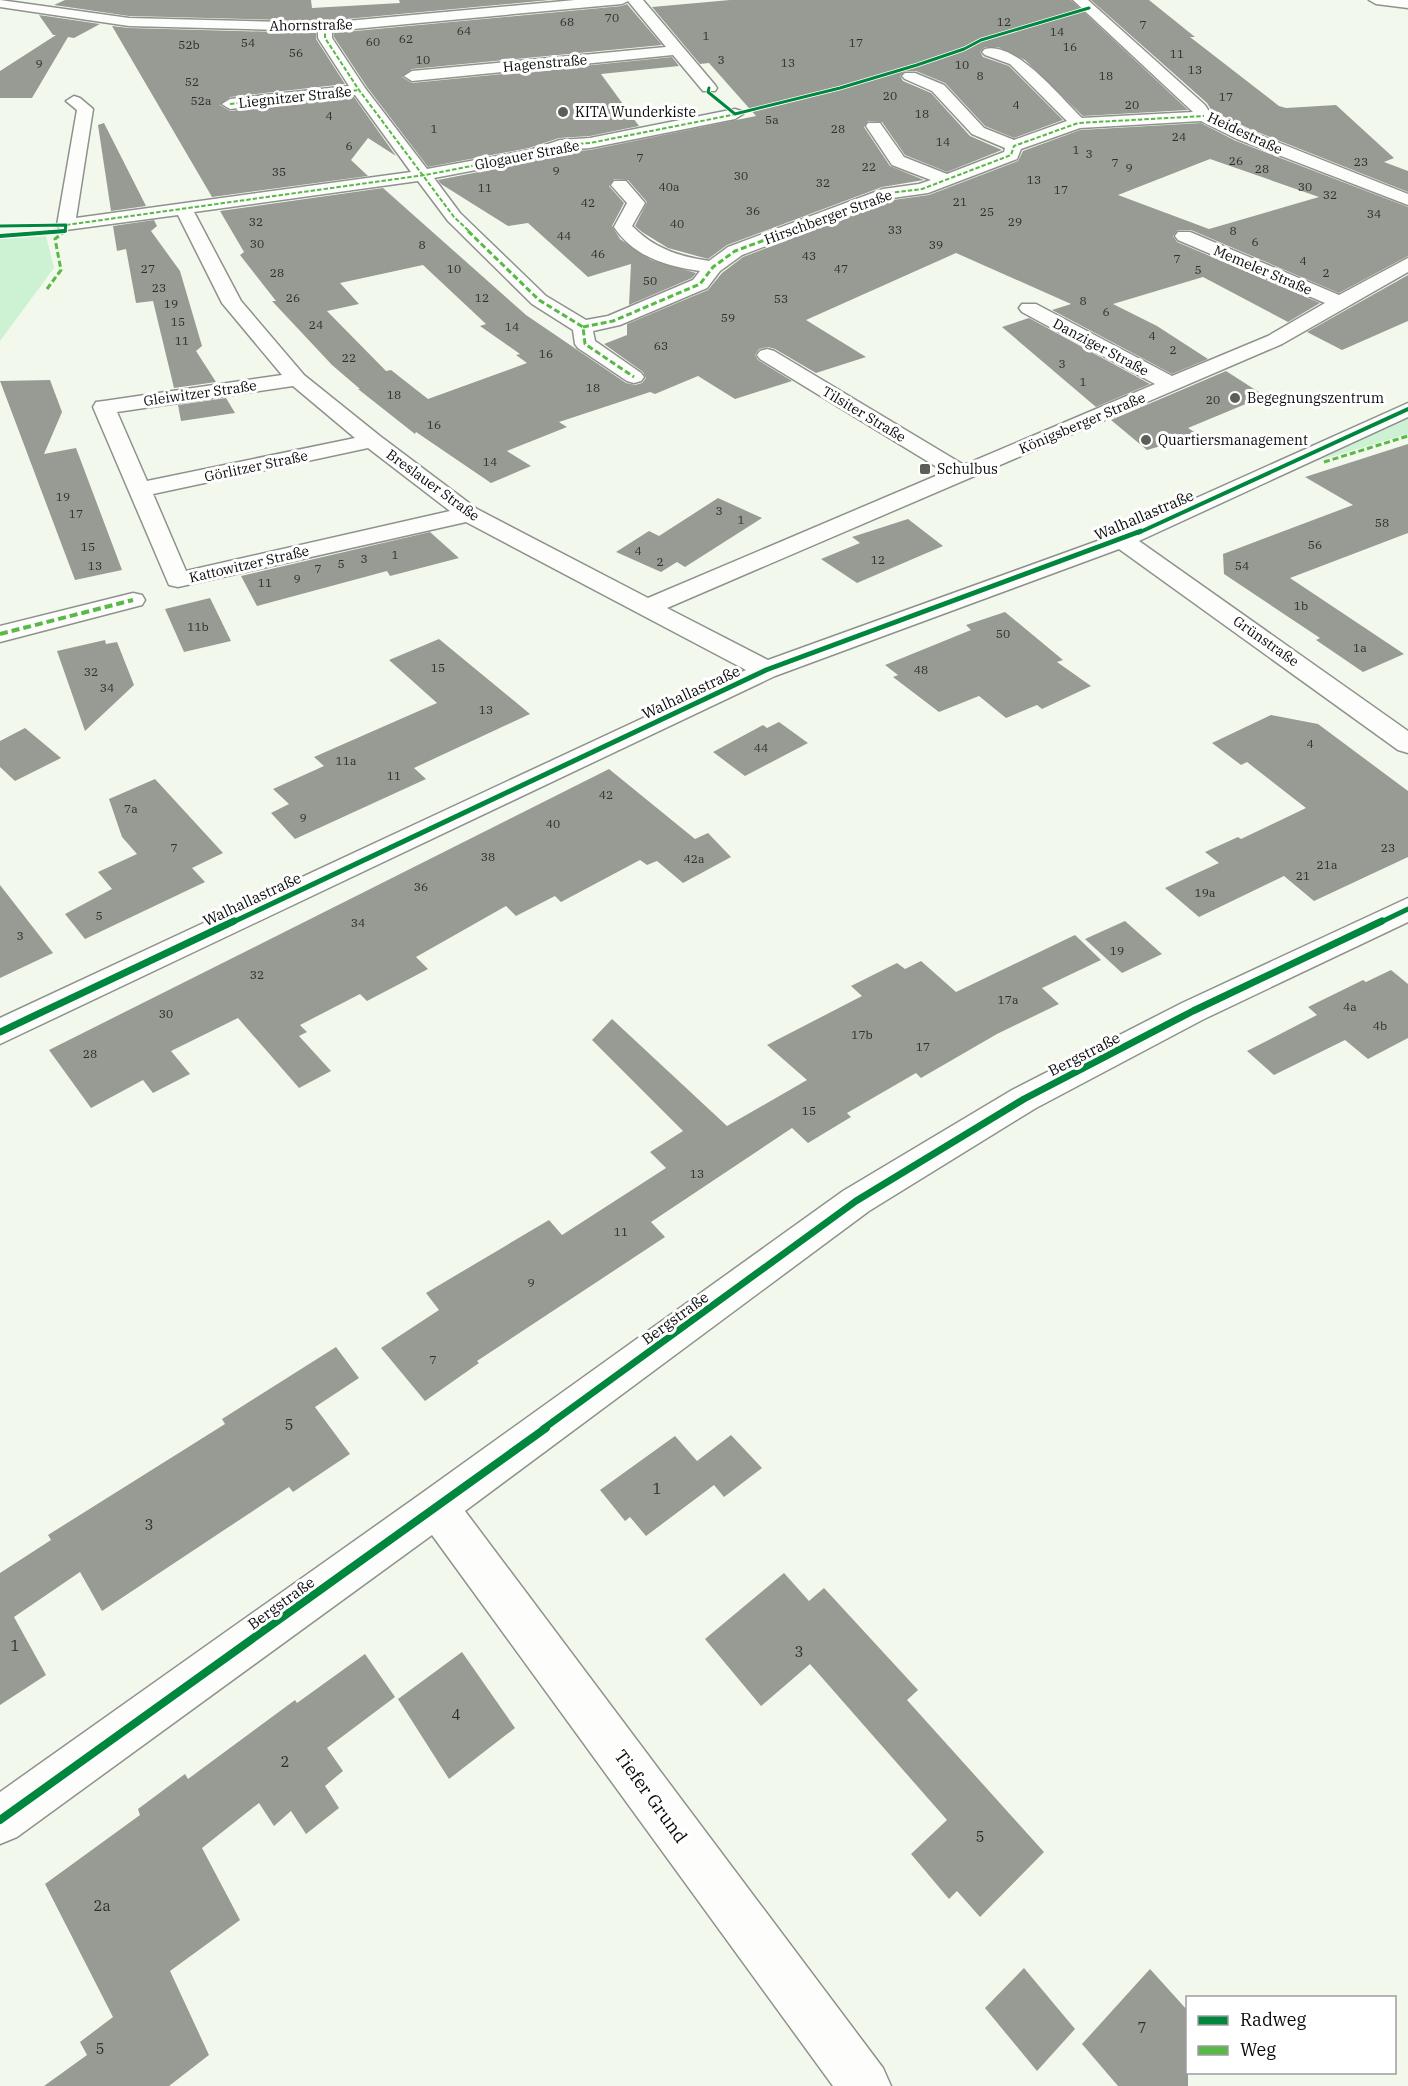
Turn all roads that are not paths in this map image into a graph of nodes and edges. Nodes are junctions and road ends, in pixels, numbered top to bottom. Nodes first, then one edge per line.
1 (622, 0) edge
2 (636, 0) edge
3 (1080, 0) edge
4 (1376, 0) edge
5 (0, 3) edge
6 (1408, 4) edge
7 (345, 9) dead end
8 (348, 26) junction
9 (325, 27) junction
10 (678, 50) junction
11 (990, 52) dead end
12 (412, 76) dead end
13 (910, 76) dead end
14 (709, 88) dead end
15 (359, 90) junction
16 (74, 101) dead end
17 (231, 104) dead end
18 (735, 114) dead end
19 (1204, 116) junction
20 (1078, 123) junction
21 (874, 126) dead end
22 (1014, 146) junction
23 (425, 175) junction
24 (948, 180) junction
25 (620, 185) dead end
26 (1408, 200) edge
27 (183, 208) junction
28 (1184, 236) dead end
29 (1408, 264) edge
30 (713, 267) junction
31 (1341, 303) junction
32 (1029, 308) dead end
33 (583, 327) junction
34 (767, 355) dead end
35 (634, 377) dead end
36 (297, 379) junction
37 (1173, 385) junction
38 (104, 407) joint
39 (1408, 410) edge
40 (372, 441) junction
41 (962, 473) junction
42 (139, 490) junction
43 (469, 514) junction
44 (1122, 540) junction
45 (133, 600) dead end
46 (649, 607) junction
47 (0, 633) edge
48 (766, 670) junction
49 (1408, 744) edge
50 (1408, 909) edge
51 (0, 1032) edge
52 (437, 1507) junction
53 (0, 1820) edge
54 (865, 2086) edge

1 - 8 street, Ahornstraße
2 - 10 street
3 - 19 street, Heidestraße
4 - 6 street
5 - 9 street, Ahornstraße
7 - 8 street
8 - 9 street, Ahornstraße
9 - 15 street
10 - 12 street, Hagenstraße
10 - 14 street
11 - 20 street
13 - 22 street
15 - 17 street, Liegnitzer Straße
15 - 23 street
16 - 27 street
18 - 23 street, Glogauer Straße
19 - 20 street, Hirschberger Straße
19 - 26 street, Heidestraße
20 - 22 street, Hirschberger Straße
21 - 24 street
22 - 24 street, Hirschberger Straße
23 - 27 street
23 - 33 street
24 - 30 street, Hirschberger Straße
25 - 30 street
27 - 36 street, Breslauer Straße
28 - 31 street, Memeler Straße
29 - 31 street, Königsberger Straße
30 - 33 street, Hirschberger Straße
31 - 37 street, Königsberger Straße
32 - 37 street, Danziger Straße
33 - 35 street
34 - 41 street, Tilsiter Straße
36 - 38 street, Gleiwitzer Straße
36 - 40 street, Breslauer Straße
37 - 41 street, Königsberger Straße
38 - 42 street, Kattowitzer Straße
39 - 44 street, Walhallastraße
40 - 42 street, Görlitzer Straße
40 - 43 street, Breslauer Straße
41 - 46 street, Königsberger Straße
42 - 43 street, Kattowitzer Straße
43 - 46 street, Breslauer Straße
44 - 48 street, Walhallastraße
44 - 49 street, Grünstraße
45 - 47 street
46 - 48 street, Breslauer Straße
48 - 51 street, Walhallastraße
50 - 52 street, Bergstraße
52 - 53 street, Bergstraße
52 - 54 street, Tiefer Grund

